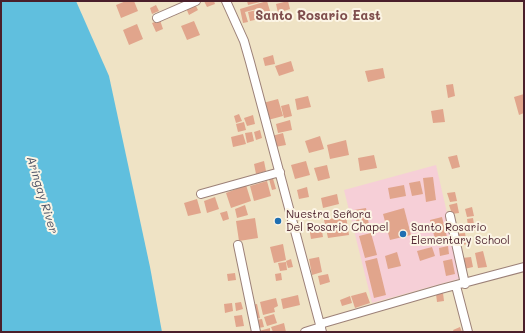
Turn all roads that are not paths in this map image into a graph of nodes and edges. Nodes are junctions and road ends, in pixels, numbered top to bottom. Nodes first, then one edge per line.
1 (196, 1) edge
2 (226, 1) edge
3 (157, 18) dead end
4 (280, 172) junction
5 (201, 194) dead end
6 (450, 216) dead end
7 (238, 245) dead end
8 (524, 267) edge
9 (461, 285) junction
10 (321, 328) edge
11 (256, 332) edge
12 (305, 332) edge
13 (468, 332) edge

1 - 3 street
2 - 4 street
4 - 5 street
4 - 10 street
6 - 9 street
7 - 11 street
8 - 9 street
9 - 10 street
9 - 13 street
10 - 12 street

